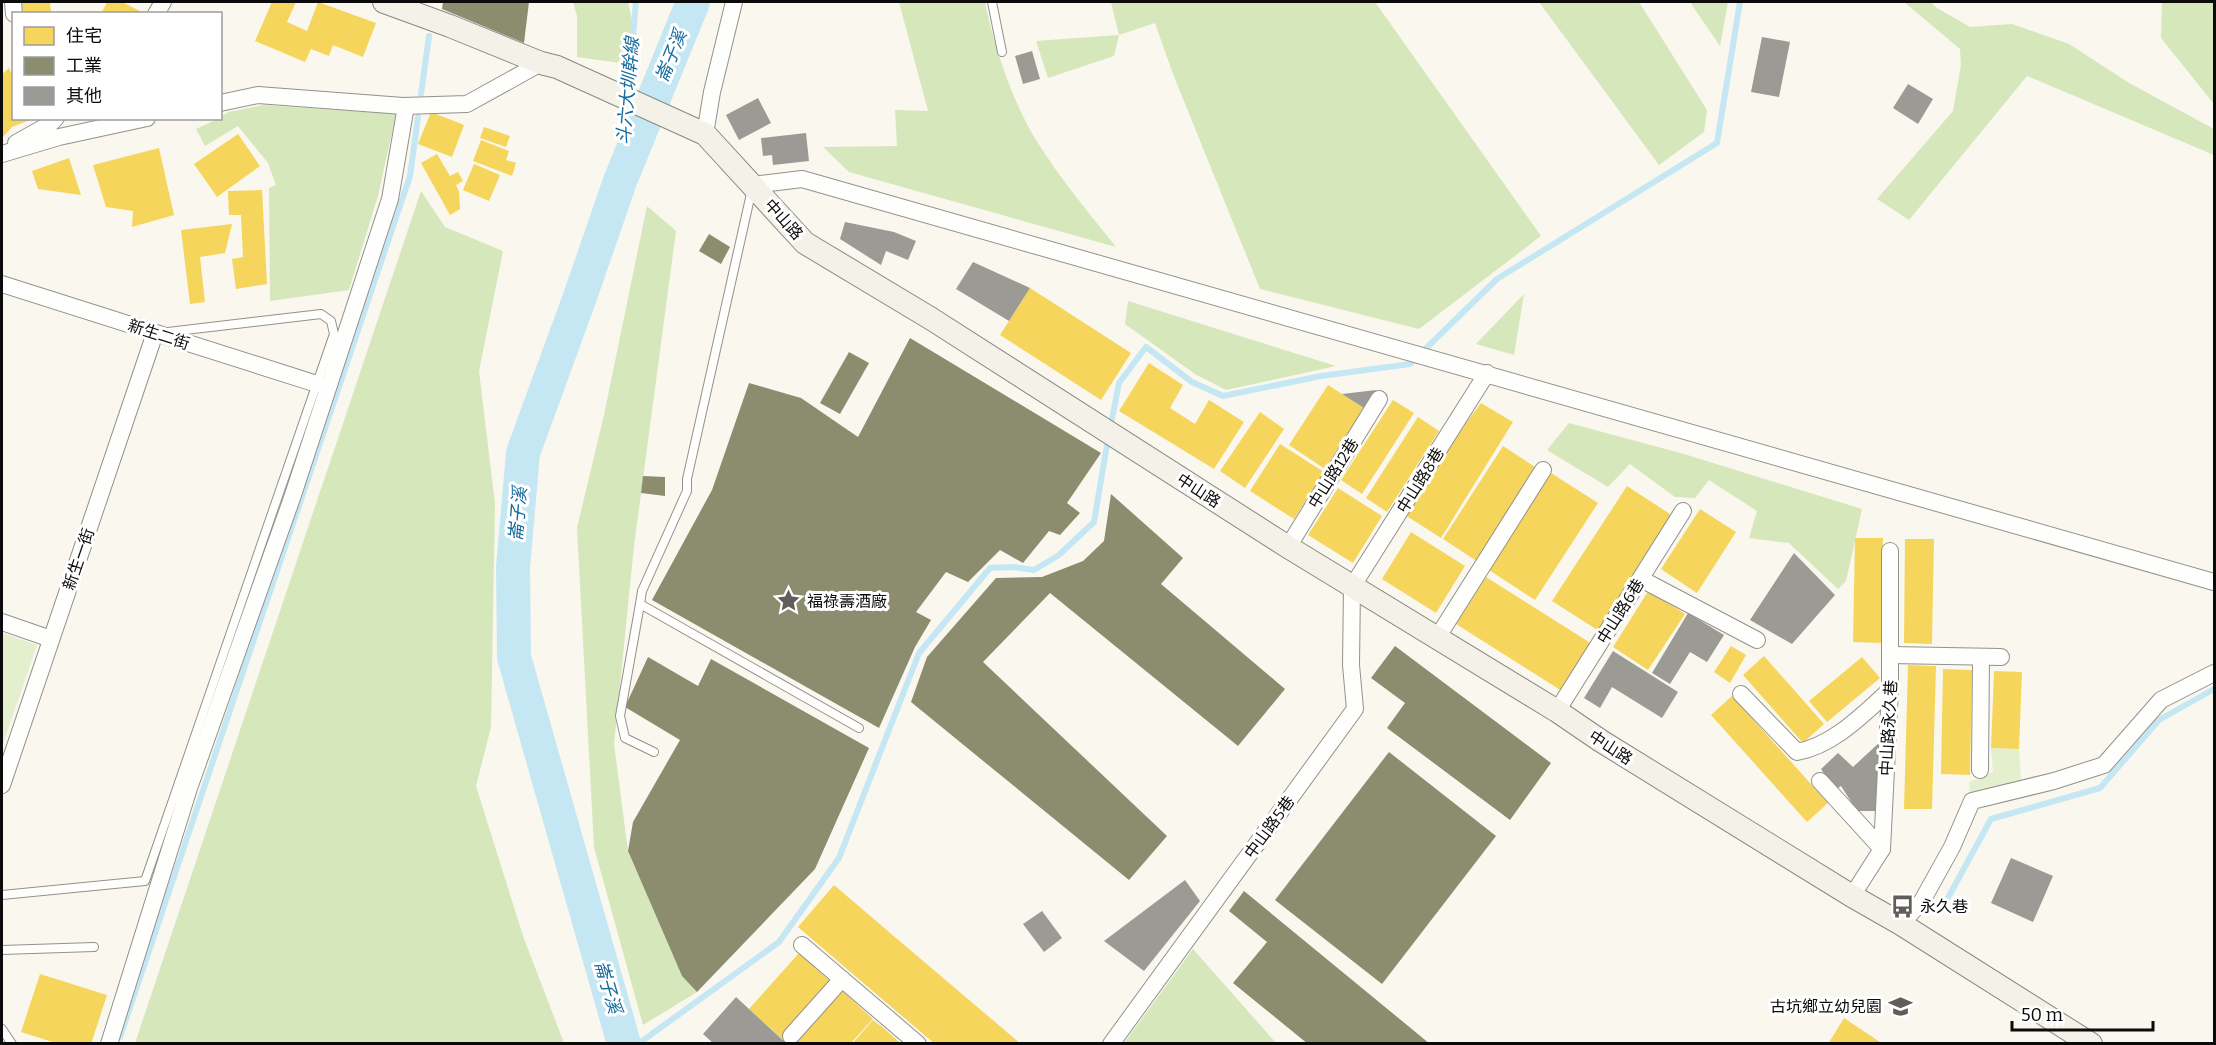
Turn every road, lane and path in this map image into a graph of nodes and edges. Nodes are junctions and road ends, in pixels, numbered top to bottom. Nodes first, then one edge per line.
1 (384, 2) edge
2 (734, 2) edge
3 (992, 2) edge
4 (1002, 52) dead end
5 (549, 65) junction
6 (222, 103) edge
7 (406, 106) junction
8 (51, 120) edge
9 (138, 120) edge
10 (705, 134) junction
11 (2, 152) edge
12 (753, 185) junction
13 (2, 284) edge
14 (155, 333) junction
15 (1487, 373) junction
16 (316, 384) junction
17 (1379, 399) dead end
18 (1543, 470) dead end
19 (1683, 511) dead end
20 (1288, 547) junction
21 (1890, 551) dead end
22 (1641, 579) junction
23 (2214, 582) edge
24 (1352, 587) junction
25 (640, 604) junction
26 (2, 622) edge
27 (1437, 638) junction
28 (51, 639) junction
29 (1757, 640) dead end
30 (1890, 655) junction
31 (1982, 657) junction
32 (2001, 657) dead end
33 (2214, 673) edge
34 (1890, 690) junction
35 (1741, 694) dead end
36 (1557, 711) junction
37 (860, 728) dead end
38 (654, 752) dead end
39 (1980, 770) dead end
40 (1820, 781) dead end
41 (2, 785) edge
42 (1882, 849) junction
43 (2, 895) edge
44 (1852, 896) junction
45 (1901, 924) junction
46 (802, 945) dead end
47 (94, 947) dead end
48 (2, 950) edge
49 (842, 980) junction
50 (2, 1029) edge
51 (791, 1036) dead end
52 (12, 1044) edge
53 (109, 1044) edge
54 (918, 1044) edge
55 (1111, 1044) edge
56 (2091, 1044) edge

1 - 5 main road
2 - 10 street
3 - 4 lane
5 - 7 street
5 - 10 main road
6 - 7 street
7 - 53 street
8 - 11 street
9 - 11 street
10 - 12 main road, 中山路
12 - 15 street
12 - 20 main road, 中山路
12 - 25 lane
13 - 14 street, 新生二街
14 - 16 street, 新生二街
14 - 16 lane
14 - 28 street, 新生一街
15 - 23 street
15 - 24 street, 中山路8巷
16 - 43 lane
17 - 20 street, 中山路12巷
18 - 27 street
19 - 22 street, 中山路6巷
20 - 24 main road, 中山路
21 - 30 street, 中山路永久巷
22 - 29 street
22 - 36 street, 中山路6巷
24 - 27 main road, 中山路
24 - 55 street, 中山路5巷
25 - 37 lane
25 - 38 lane
26 - 28 street
27 - 36 main road, 中山路
28 - 41 street, 新生一街
30 - 31 street
30 - 34 street, 中山路永久巷
31 - 32 street
31 - 39 street
33 - 45 street
34 - 35 street
34 - 42 street, 中山路永久巷
36 - 44 main road, 中山路
40 - 42 street
42 - 44 street, 中山路永久巷
44 - 45 main road, 中山路
45 - 56 main road, 中山路
46 - 49 street
47 - 48 lane
49 - 51 street
49 - 54 street
50 - 52 lane

